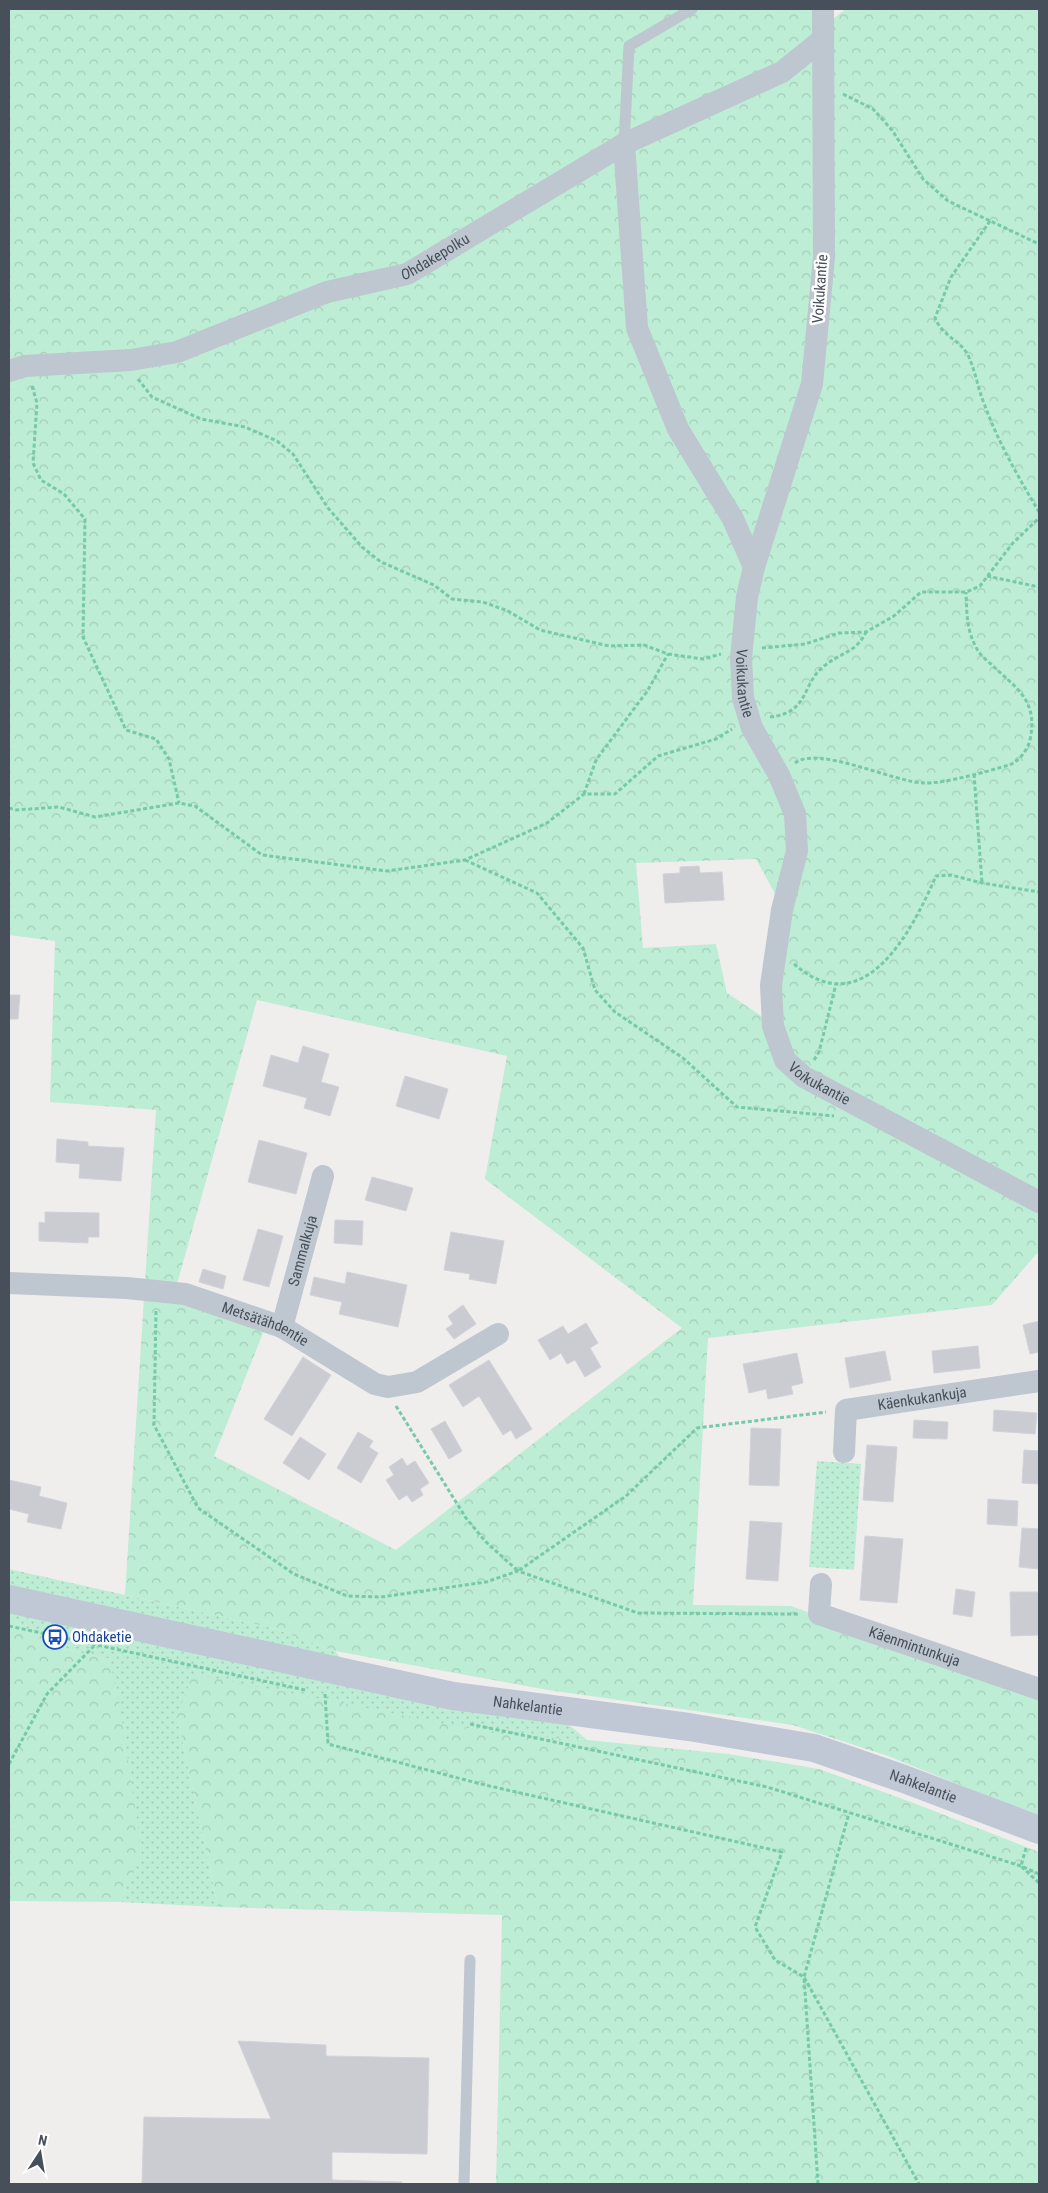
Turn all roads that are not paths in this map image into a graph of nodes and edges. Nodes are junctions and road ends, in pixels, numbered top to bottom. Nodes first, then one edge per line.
1 (692, 9) edge
2 (823, 9) edge
3 (823, 39) junction
4 (624, 144) junction
5 (17, 369) edge
6 (754, 567) junction
7 (323, 1176) dead end
8 (1039, 1202) edge
9 (9, 1282) edge
10 (282, 1327) junction
11 (498, 1334) dead end
12 (1039, 1381) edge
13 (844, 1452) dead end
14 (821, 1584) dead end
15 (9, 1599) edge
16 (1039, 1689) edge
17 (1039, 1830) edge
18 (470, 1960) dead end
19 (464, 2184) edge

1 - 4 lane
2 - 3 street, Voikukantie
3 - 4 street, Ohdakepolku
3 - 6 street, Voikukantie
4 - 5 street, Ohdakepolku
4 - 6 street
6 - 8 street, Voikukantie
7 - 10 street, Sammalkuja
9 - 10 street, Metsätähdentie
10 - 11 street, Metsätähdentie
12 - 13 street, Käenkukankuja
14 - 16 street, Käenmintunkuja
15 - 17 main road, Nahkelantie
18 - 19 lane

